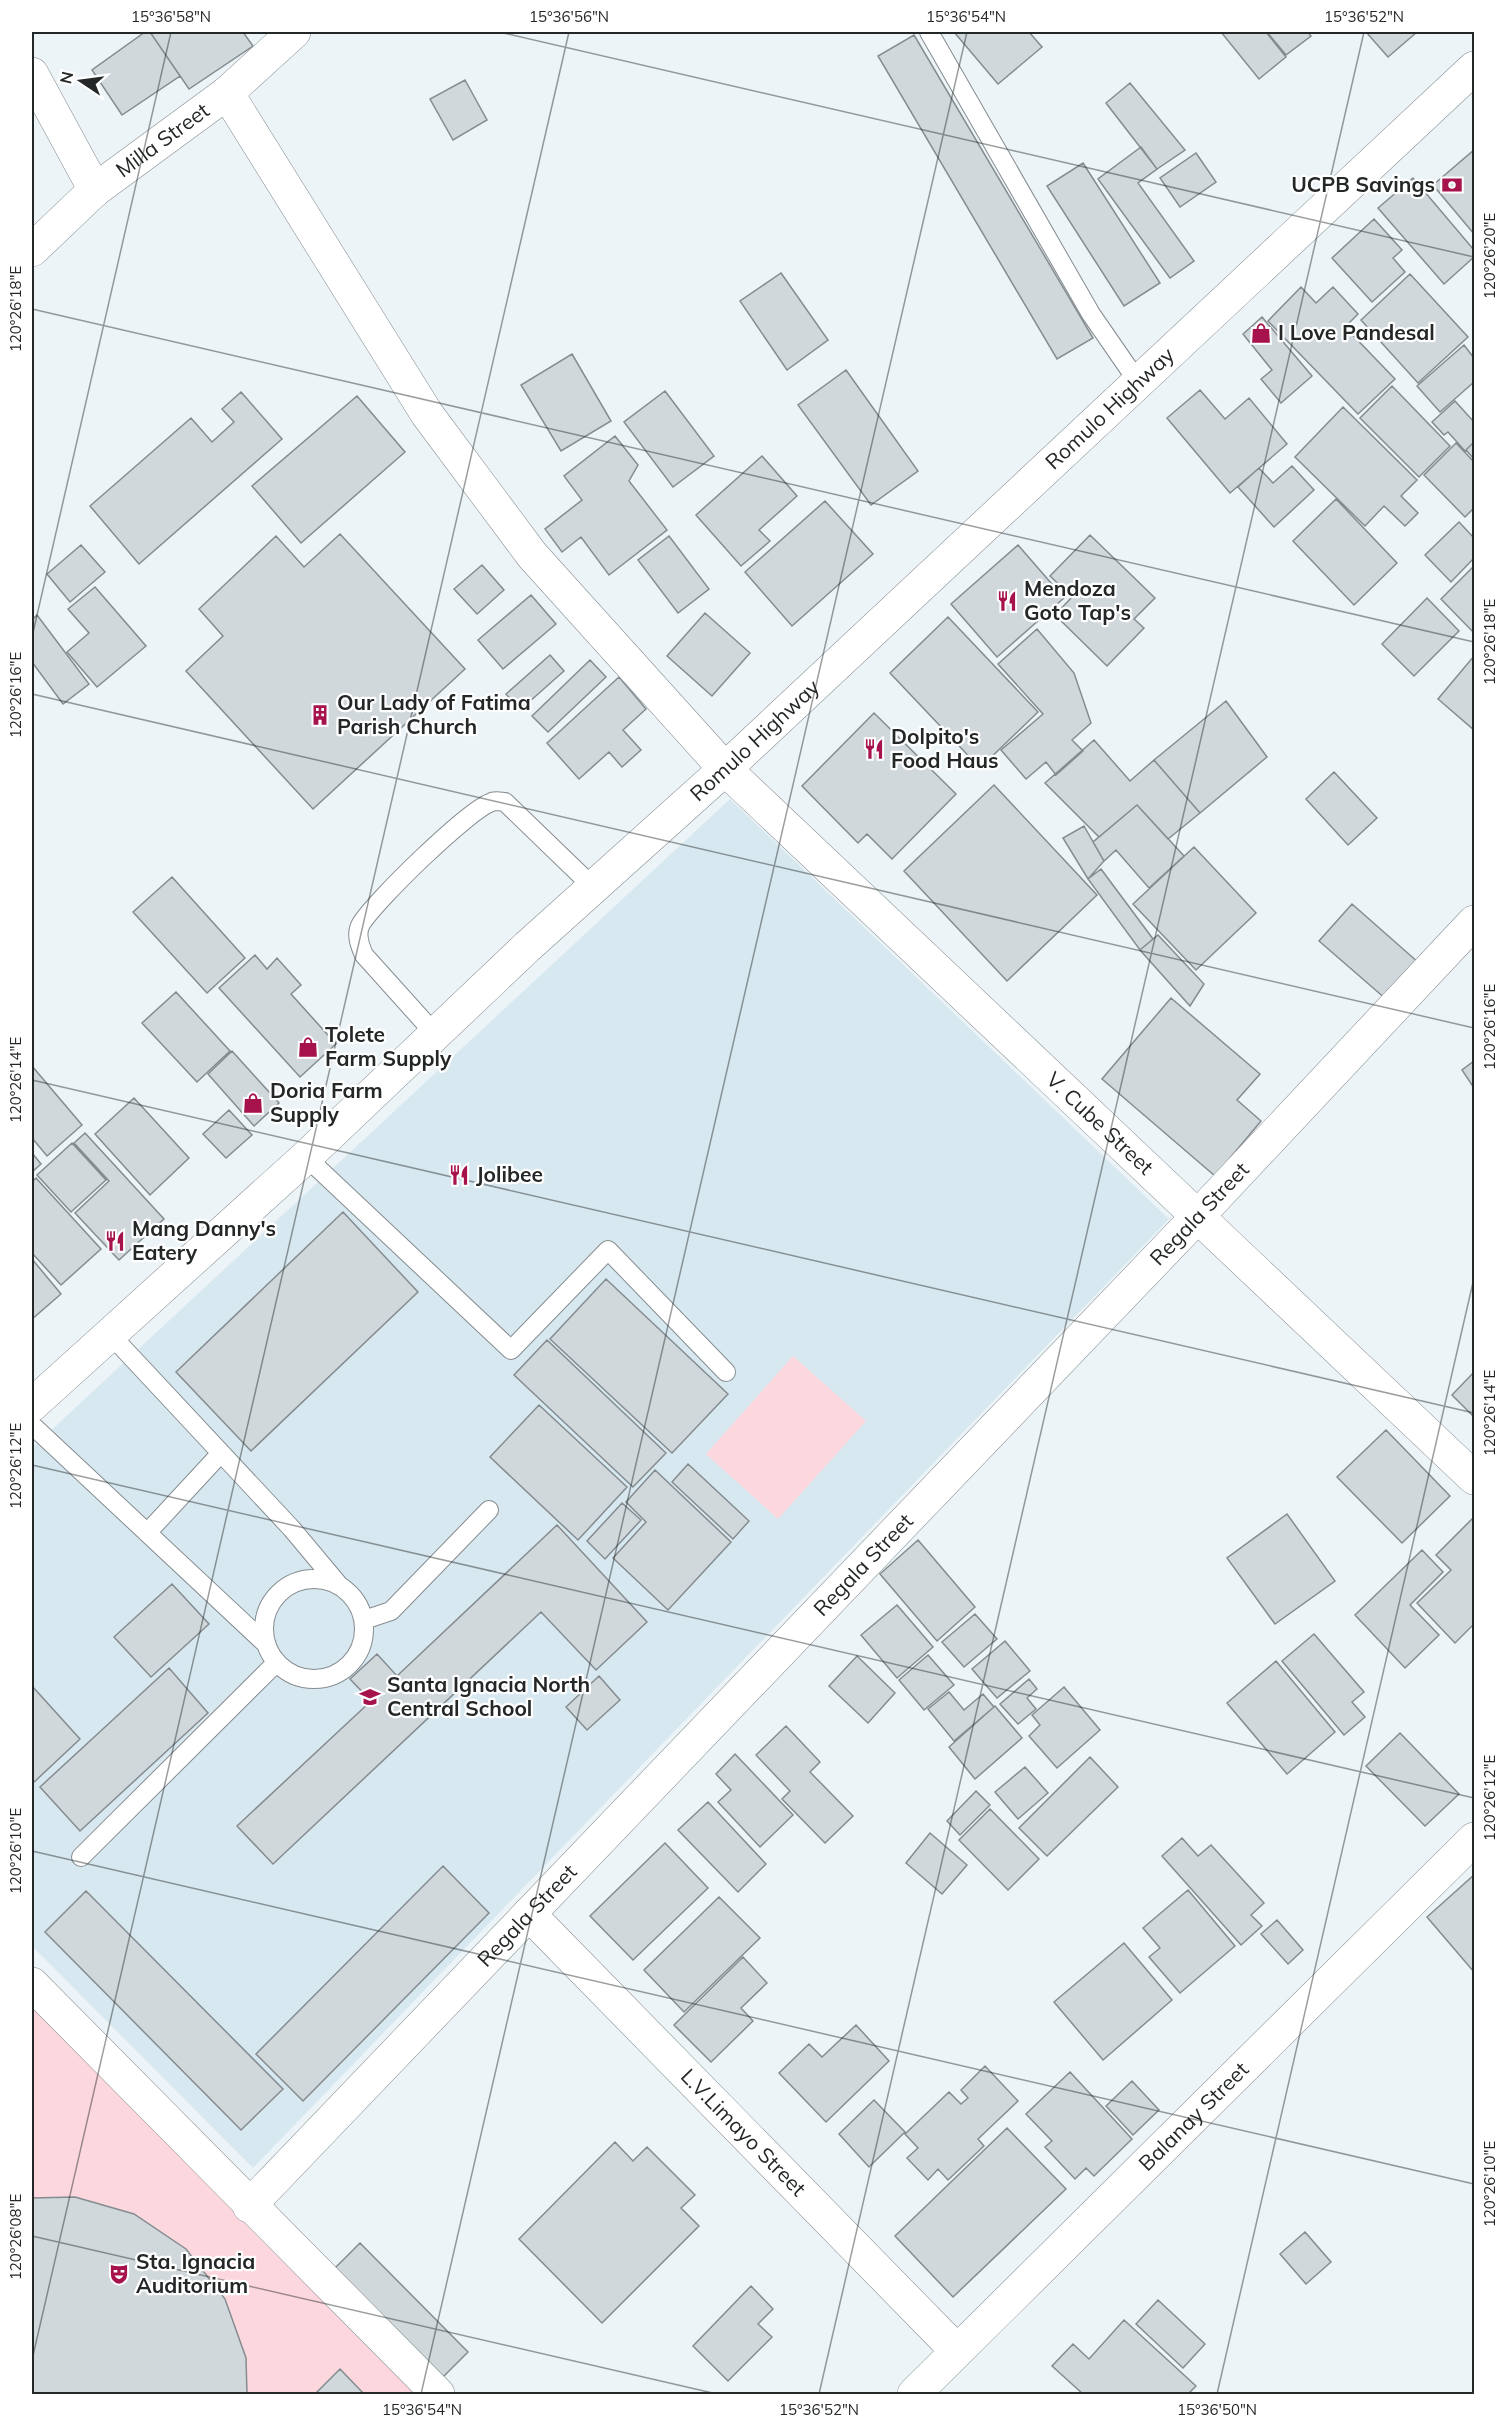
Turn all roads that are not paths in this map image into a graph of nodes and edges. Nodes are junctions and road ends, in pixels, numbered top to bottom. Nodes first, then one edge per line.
1 (294, 32) edge
2 (928, 32) edge
3 (1474, 68) edge
4 (32, 74) edge
5 (227, 93) junction
6 (95, 190) junction
7 (32, 250) edge
8 (1138, 382) junction
9 (725, 769) junction
10 (593, 887) junction
11 (1474, 922) edge
12 (435, 1034) junction
13 (306, 1157) junction
14 (1199, 1215) junction
15 (109, 1333) junction
16 (726, 1372) dead end
17 (32, 1405) edge
18 (32, 1425) edge
19 (221, 1453) junction
20 (1474, 1478) edge
21 (489, 1510) dead end
22 (147, 1533) junction
23 (338, 1584) junction
24 (364, 1620) junction
25 (267, 1645) junction
26 (277, 1662) junction
27 (1474, 1839) edge
28 (81, 1857) dead end
29 (528, 1914) junction
30 (32, 1984) edge
31 (249, 2205) junction
32 (957, 2351) junction
33 (438, 2394) edge
34 (914, 2394) edge

1 - 5 main road, Milla Street
2 - 8 lane
3 - 8 main road, Romulo Highway
4 - 6 main road
5 - 6 main road, Milla Street
5 - 9 main road, V. Cube Street
6 - 7 main road, Milla Street
8 - 9 main road, Romulo Highway
9 - 10 main road, Romulo Highway
9 - 14 main road, V. Cube Street
10 - 12 main road, Romulo Highway
10 - 12 lane
11 - 14 main road, Regala Street
12 - 13 main road, Romulo Highway
13 - 15 main road, Romulo Highway
13 - 16 lane
14 - 20 main road, V. Cube Street
14 - 29 main road, Regala Street
15 - 17 main road, Romulo Highway
15 - 19 lane
18 - 22 lane
19 - 22 lane
19 - 23 lane
21 - 24 lane
22 - 25 lane
23 - 24 lane
23 - 25 lane
24 - 26 lane
25 - 26 lane
26 - 28 lane
27 - 32 main road, Balanay Street
29 - 31 main road, Regala Street
29 - 32 main road, L.V.Limayo Street
30 - 31 main road
31 - 33 main road
32 - 34 main road, Balanay Street

